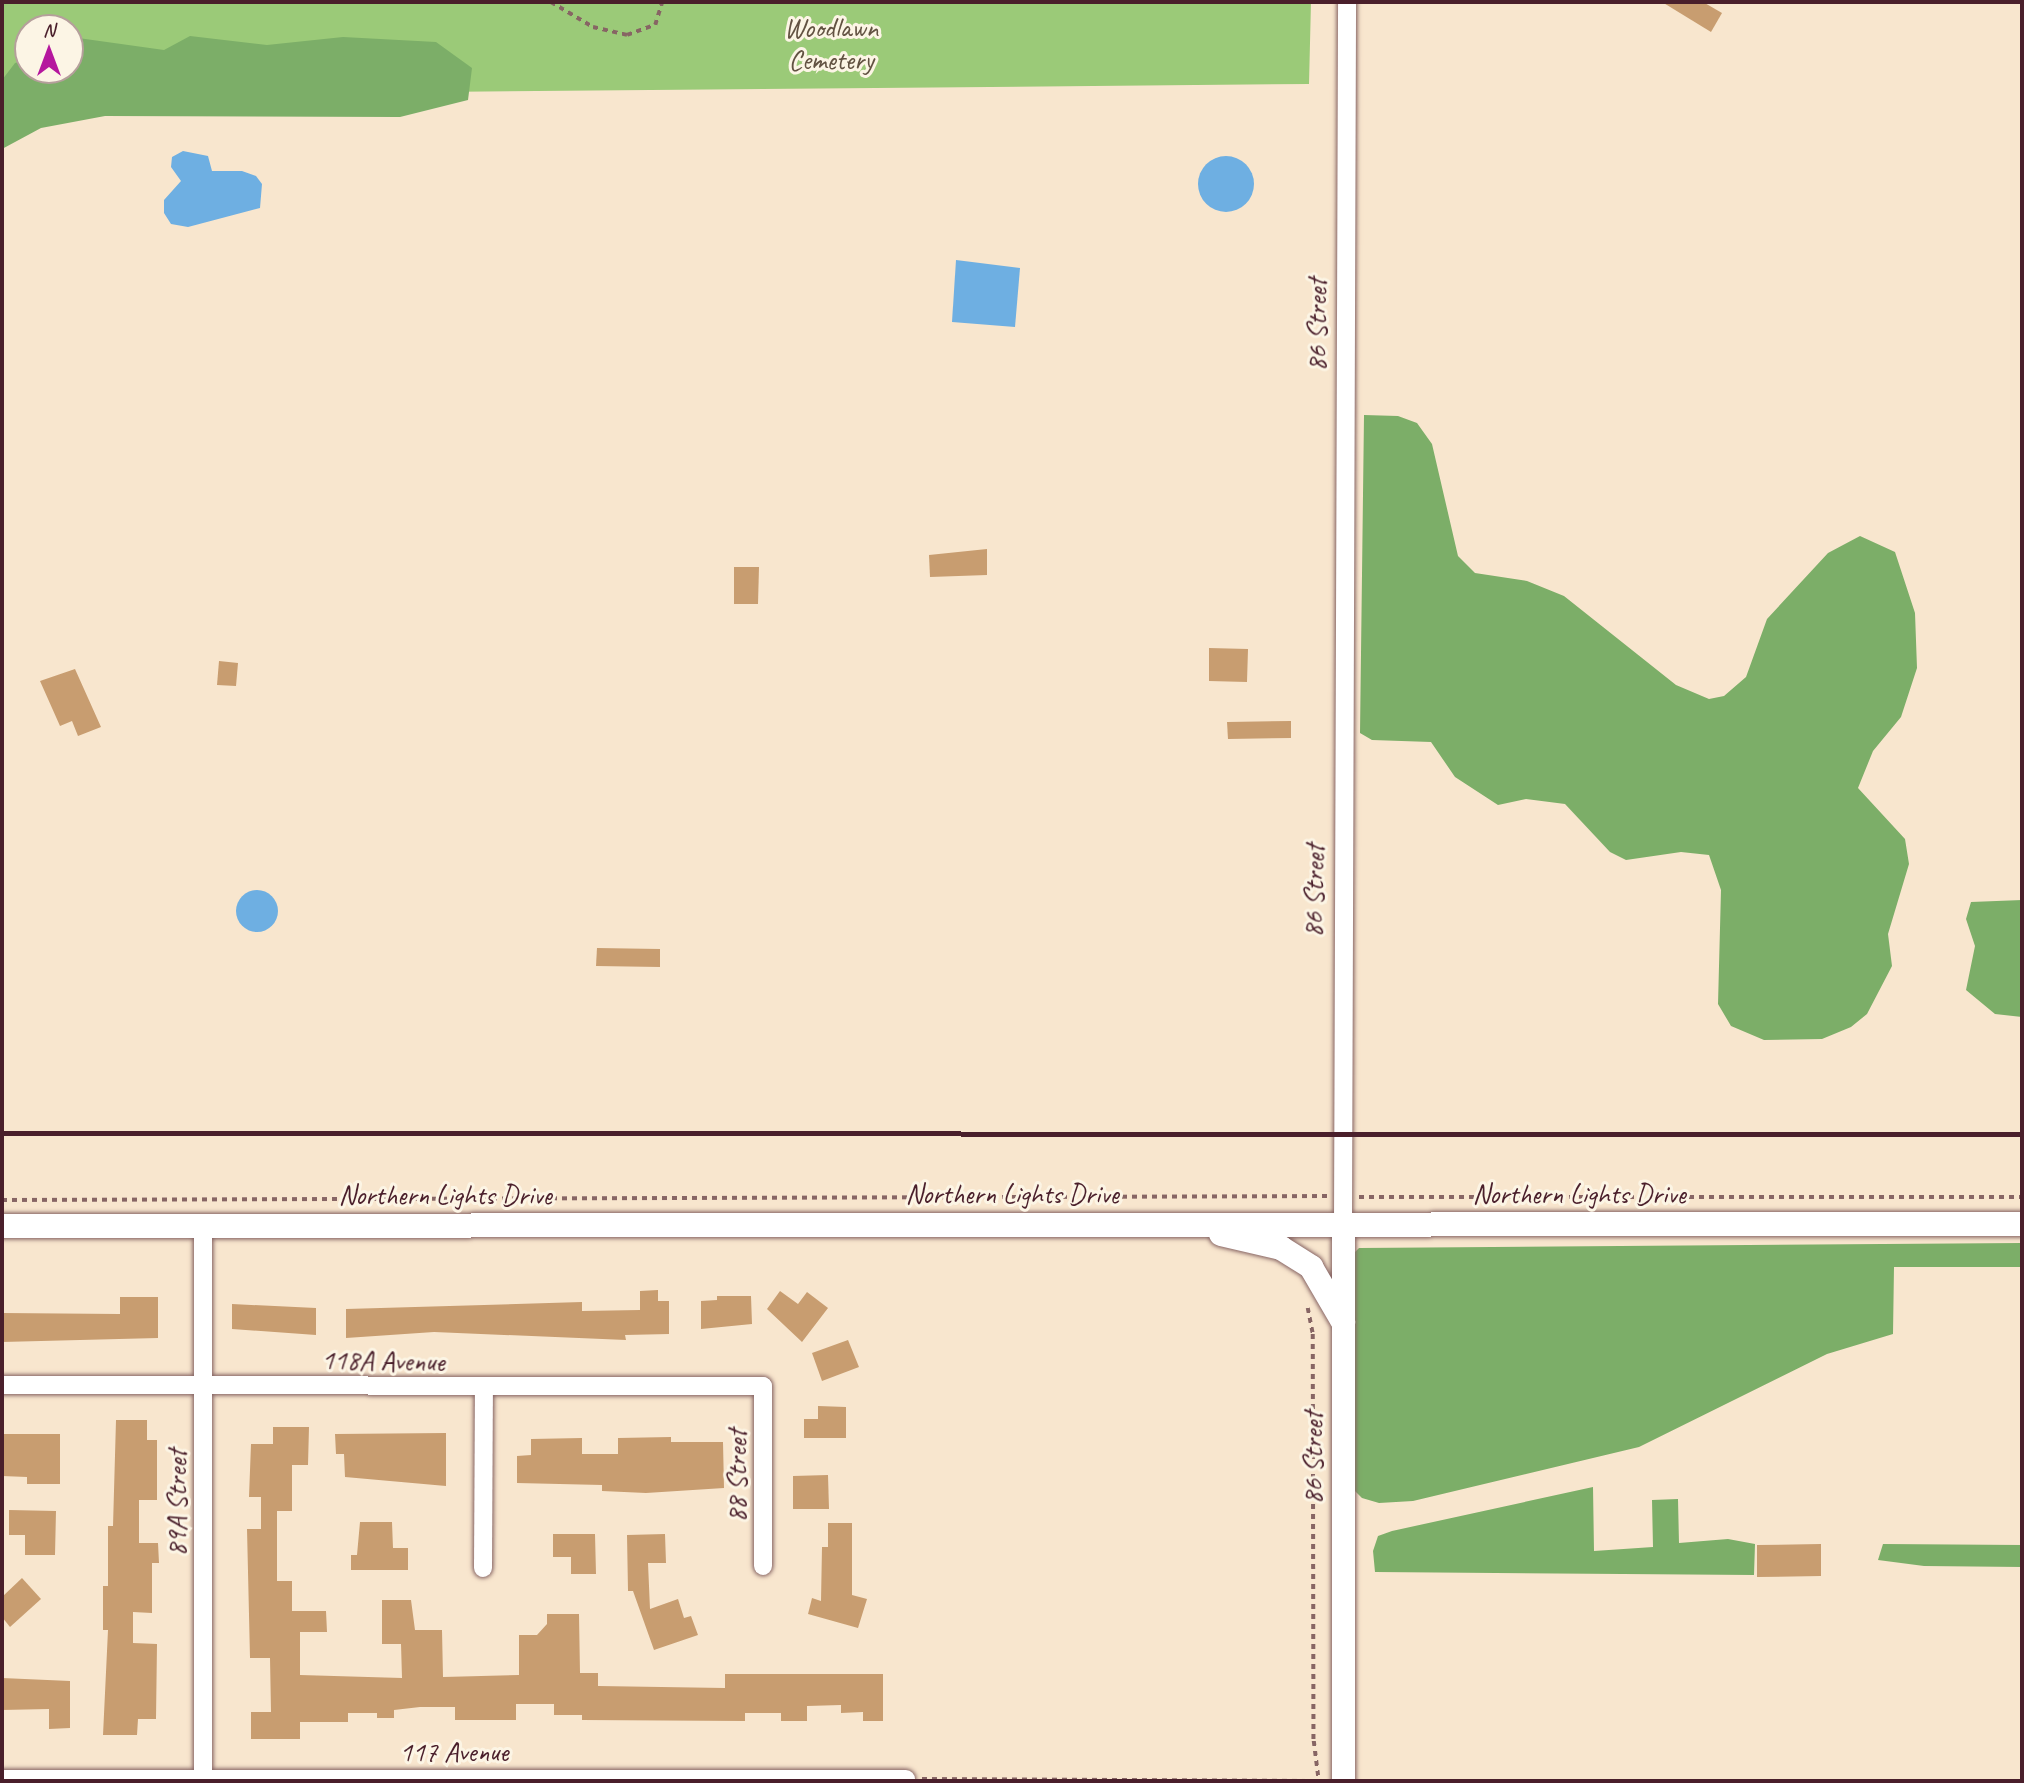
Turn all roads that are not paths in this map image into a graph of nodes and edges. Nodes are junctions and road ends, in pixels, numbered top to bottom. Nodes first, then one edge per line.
1 (1347, 2) edge
2 (1180, 1224) junction
3 (1343, 1224) junction
4 (2022, 1224) edge
5 (2, 1226) edge
6 (203, 1226) junction
7 (1343, 1322) junction
8 (2, 1385) edge
9 (204, 1385) junction
10 (763, 1386) joint
11 (484, 1389) junction
12 (763, 1566) dead end
13 (484, 1568) dead end
14 (2, 1779) edge
15 (906, 1779) road end
16 (203, 1780) edge
17 (757, 1780) edge
18 (1343, 1781) edge

1 - 3 street, 86 Street
2 - 3 main road, Northern Lights Drive
2 - 6 main road, Northern Lights Drive
2 - 7 main road
3 - 4 main road, Northern Lights Drive
3 - 7 street, 86 Street
5 - 6 main road, Northern Lights Drive
6 - 9 street, 89A Street
7 - 18 street, 86 Street
8 - 9 street, 118A Avenue
9 - 11 street, 118A Avenue
9 - 16 street, 89A Street
10 - 11 street, 118A Avenue
10 - 12 street, 88 Street
11 - 13 street
14 - 16 street, 117 Avenue
15 - 17 street, 117 Avenue
16 - 17 street, 117 Avenue

